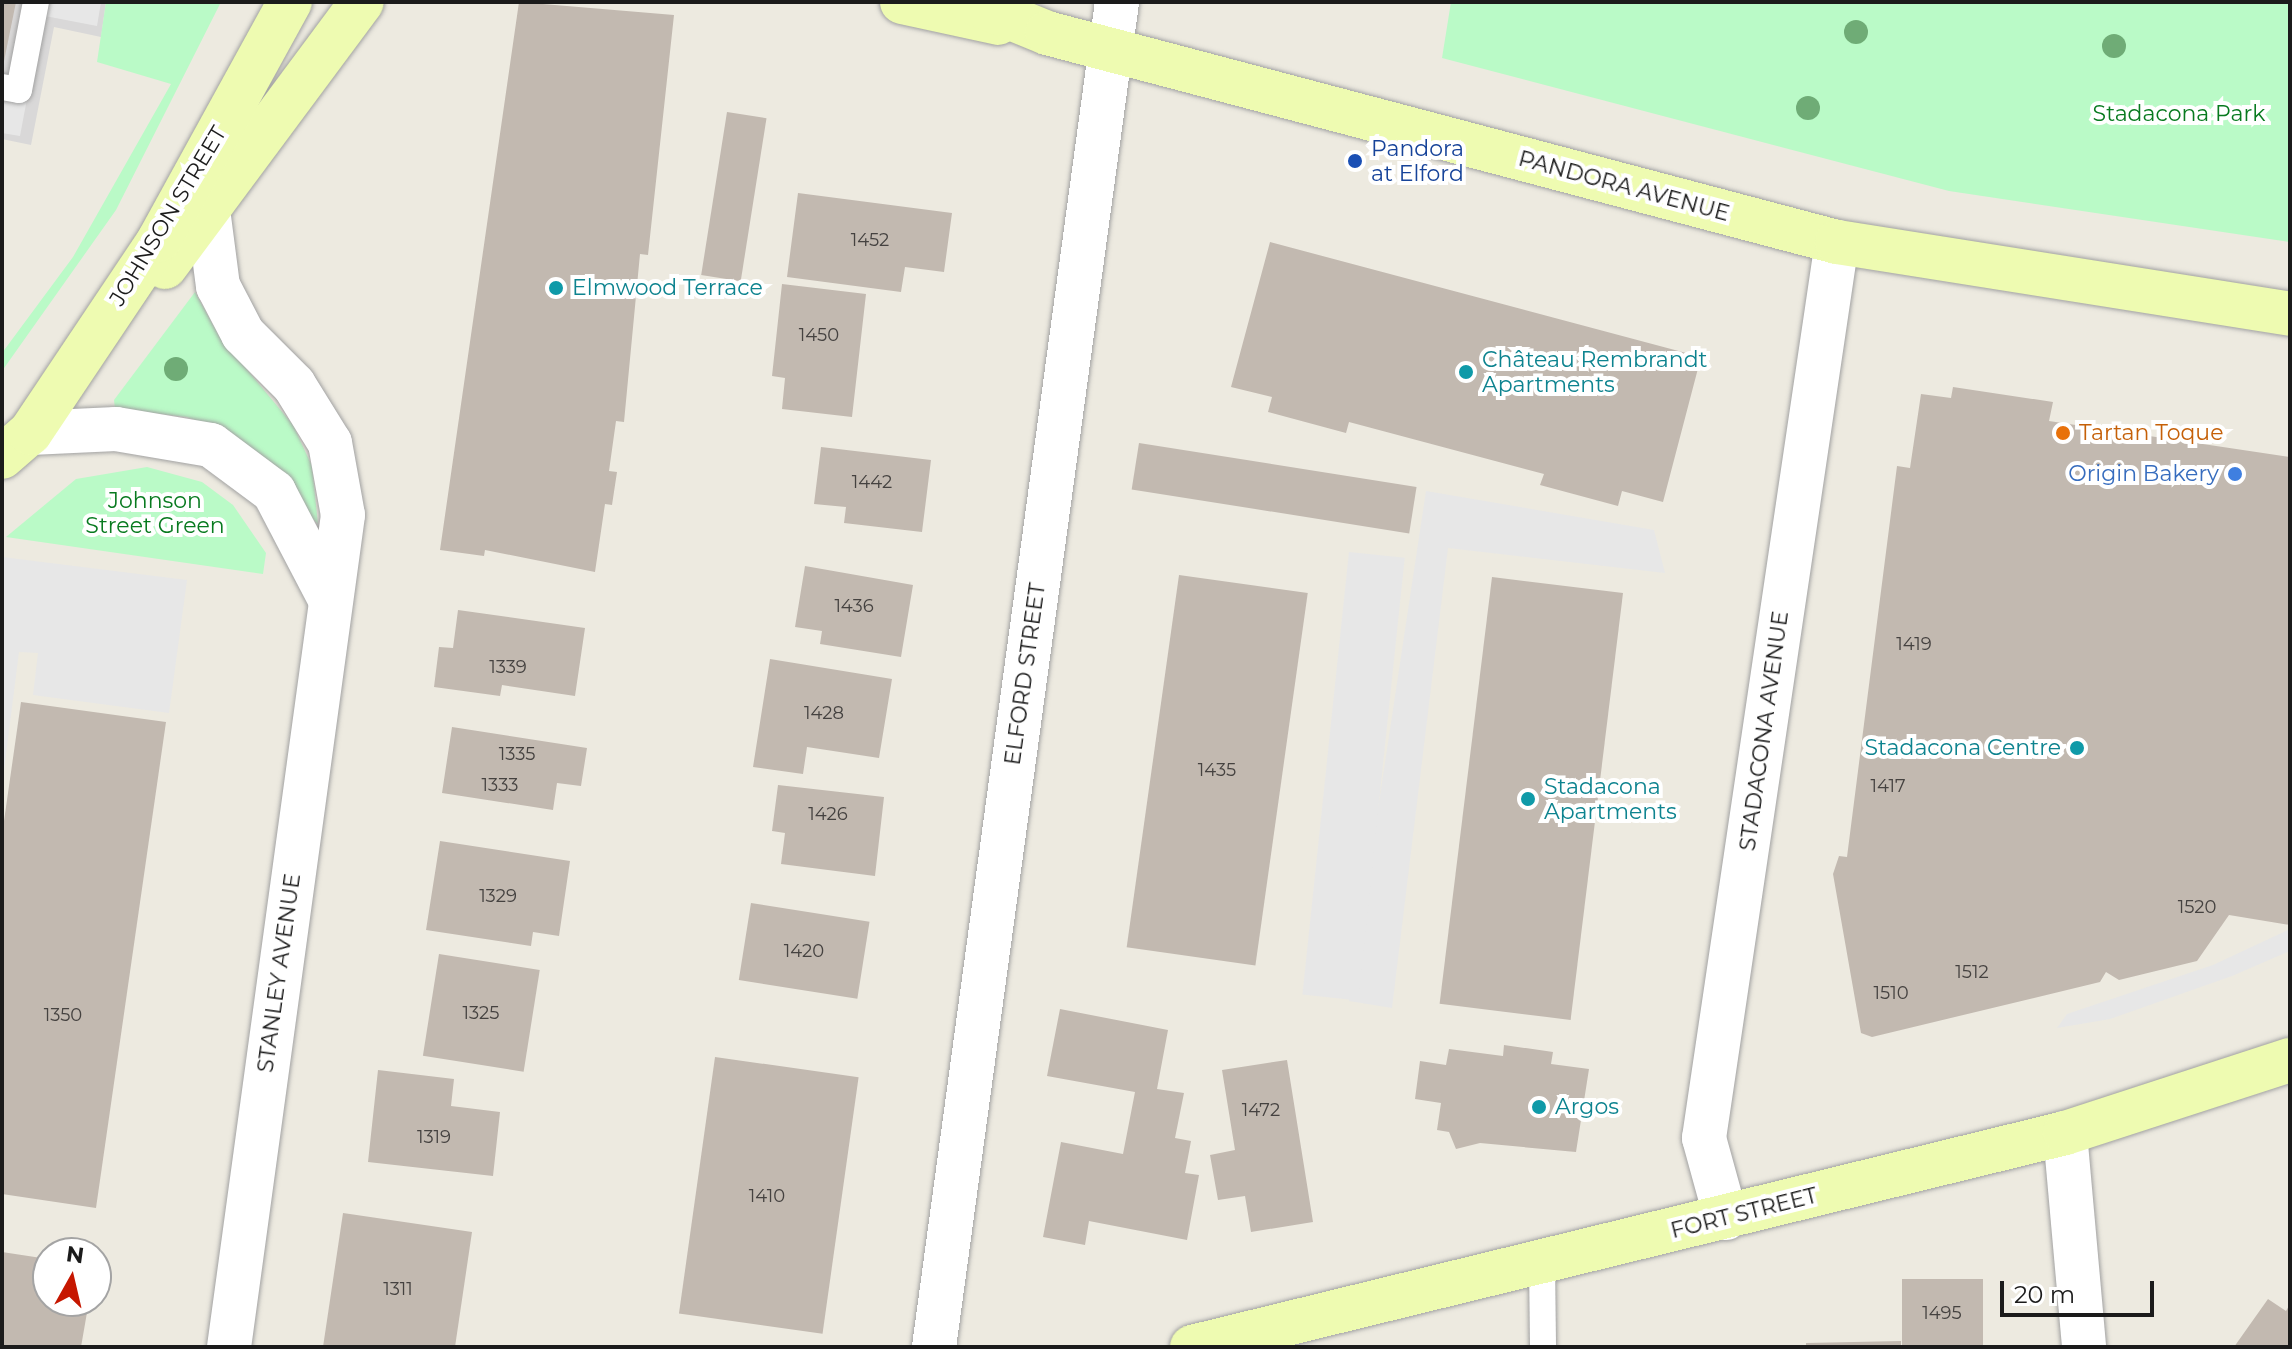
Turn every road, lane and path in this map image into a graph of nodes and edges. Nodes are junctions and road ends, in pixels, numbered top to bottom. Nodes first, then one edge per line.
1 (36, 2) edge
2 (254, 2) edge
3 (290, 2) edge
4 (362, 2) edge
5 (902, 2) edge
6 (971, 2) edge
7 (1117, 2) edge
8 (1047, 33) junction
9 (1110, 49) junction
10 (2, 87) edge
11 (243, 87) junction
12 (209, 217) junction
13 (1837, 242) junction
14 (2290, 314) edge
15 (64, 384) junction
16 (16, 445) edge
17 (330, 599) junction
18 (2290, 1060) edge
19 (2065, 1133) junction
20 (1726, 1218) junction
21 (1542, 1262) junction
22 (229, 1347) edge
23 (934, 1347) edge
24 (1192, 1347) edge
25 (1543, 1347) edge
26 (2084, 1347) edge

1 - 10 lane
2 - 11 main road
3 - 11 main road, JOHNSON STREET
4 - 12 main road
5 - 8 main road
6 - 8 main road, PANDORA AVENUE
7 - 9 street, ELFORD STREET
8 - 9 main road, PANDORA AVENUE
9 - 13 main road, PANDORA AVENUE
9 - 23 street, ELFORD STREET
11 - 15 main road, JOHNSON STREET
12 - 15 main road
12 - 17 street, STANLEY AVENUE
13 - 14 main road, PANDORA AVENUE
13 - 20 street, STADACONA AVENUE
15 - 16 main road, JOHNSON STREET
16 - 17 street
17 - 22 street, STANLEY AVENUE
18 - 19 main road, FORT STREET
19 - 20 main road, FORT STREET
19 - 26 street
20 - 21 main road, FORT STREET
21 - 24 main road, FORT STREET
21 - 25 lane

